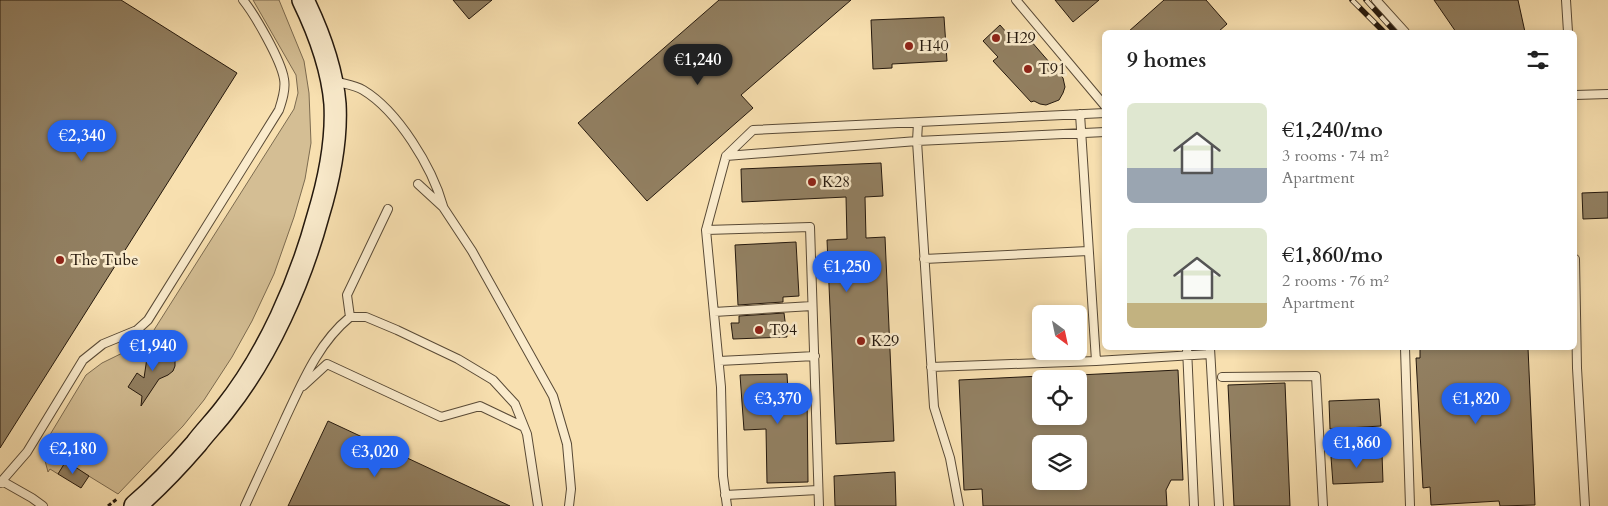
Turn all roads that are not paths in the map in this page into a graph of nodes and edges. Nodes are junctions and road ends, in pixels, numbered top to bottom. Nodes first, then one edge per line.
1 (243, 0) edge
2 (303, 0) edge
3 (1016, 0) edge
4 (1376, 0) edge
5 (1566, 0) edge
6 (1403, 30) edge
7 (1568, 30) edge
8 (331, 80) junction
9 (1608, 94) edge
10 (1577, 95) edge
11 (1102, 102) edge
12 (1102, 113) edge
13 (1080, 114) junction
14 (918, 123) junction
15 (1102, 132) edge
16 (1080, 133) junction
17 (917, 141) junction
18 (726, 156) junction
19 (418, 184) dead end
20 (444, 208) junction
21 (388, 209) dead end
22 (706, 230) junction
23 (1088, 251) junction
24 (924, 259) junction
25 (812, 306) junction
26 (714, 312) junction
27 (350, 317) junction
28 (1405, 350) edge
29 (1577, 350) edge
30 (1210, 351) edge
31 (1187, 352) edge
32 (815, 356) junction
33 (719, 361) junction
34 (1096, 361) junction
35 (931, 367) junction
36 (1222, 377) dead end
37 (299, 389) junction
38 (524, 427) junction
39 (1, 482) edge
40 (818, 490) junction
41 (725, 494) junction
42 (43, 506) edge
43 (135, 506) edge
44 (245, 506) edge
45 (538, 506) edge
46 (569, 506) edge
47 (727, 506) edge
48 (819, 506) edge
49 (959, 506) edge
50 (1194, 506) edge
51 (1219, 506) edge
52 (1323, 506) edge
53 (1410, 506) edge
54 (1585, 506) edge

1 - 39 lane
2 - 8 main road
3 - 11 lane
4 - 6 lane
5 - 7 lane
8 - 20 lane
8 - 43 main road
9 - 10 lane
12 - 13 lane
13 - 14 lane
13 - 16 lane
14 - 17 lane
14 - 18 lane
15 - 16 lane
16 - 17 lane
16 - 23 lane
17 - 18 lane
17 - 24 lane
18 - 22 lane
19 - 20 lane
20 - 46 lane
21 - 27 lane
22 - 25 lane
22 - 26 lane
23 - 24 lane
23 - 34 lane
24 - 35 lane
25 - 26 lane
25 - 32 lane
26 - 33 lane
27 - 37 lane
27 - 38 lane
28 - 53 lane
29 - 54 lane
30 - 31 lane
30 - 51 lane
31 - 34 lane
31 - 50 lane
32 - 33 lane
32 - 40 lane
33 - 41 lane
34 - 35 lane
35 - 49 lane
36 - 52 lane
37 - 38 lane
37 - 44 lane
38 - 45 lane
39 - 42 lane
40 - 41 lane
40 - 48 lane
41 - 47 lane

